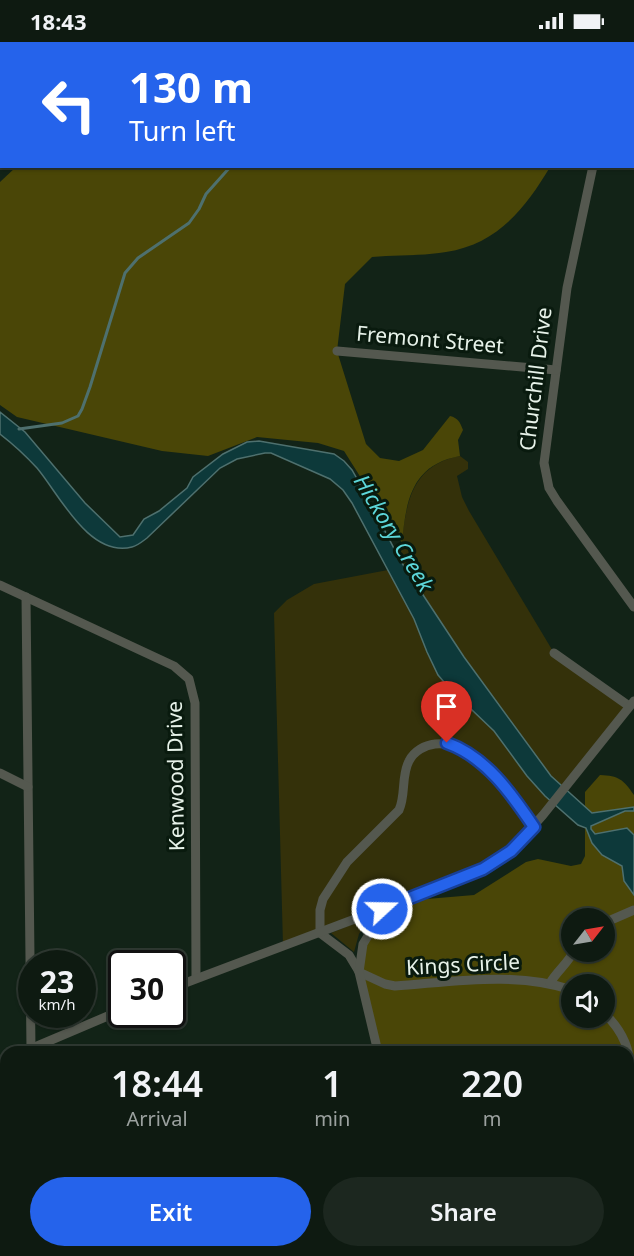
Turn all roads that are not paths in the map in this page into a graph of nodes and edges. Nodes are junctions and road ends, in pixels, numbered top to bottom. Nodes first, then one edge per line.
1 (593, 168) edge
2 (337, 351) dead end
3 (556, 370) junction
4 (0, 585) edge
5 (26, 597) junction
6 (634, 607) edge
7 (554, 653) dead end
8 (632, 704) edge
9 (0, 773) edge
10 (28, 787) junction
11 (534, 827) junction
12 (403, 901) junction
13 (634, 910) edge
14 (615, 918) edge
15 (320, 933) junction
16 (567, 962) edge
17 (358, 972) junction
18 (196, 978) junction
19 (186, 982) edge
20 (550, 983) junction
21 (561, 986) edge
22 (108, 1016) edge
23 (615, 1027) edge
24 (27, 1046) edge
25 (36, 1046) edge
26 (376, 1046) edge
27 (627, 1046) edge

1 - 3 street, Churchill Drive
2 - 3 street, Fremont Street
3 - 6 street, Churchill Drive
4 - 5 street, Kenwood Drive
5 - 10 street
5 - 18 street, Kenwood Drive
7 - 8 street
8 - 11 street
9 - 10 street
10 - 24 street
11 - 12 street
11 - 15 street
12 - 15 street
12 - 17 street
13 - 14 street
15 - 17 street
15 - 18 street
16 - 20 street
17 - 20 street, Kings Circle
17 - 26 street
18 - 19 street
20 - 21 street, Kings Circle
22 - 25 street
23 - 27 street

